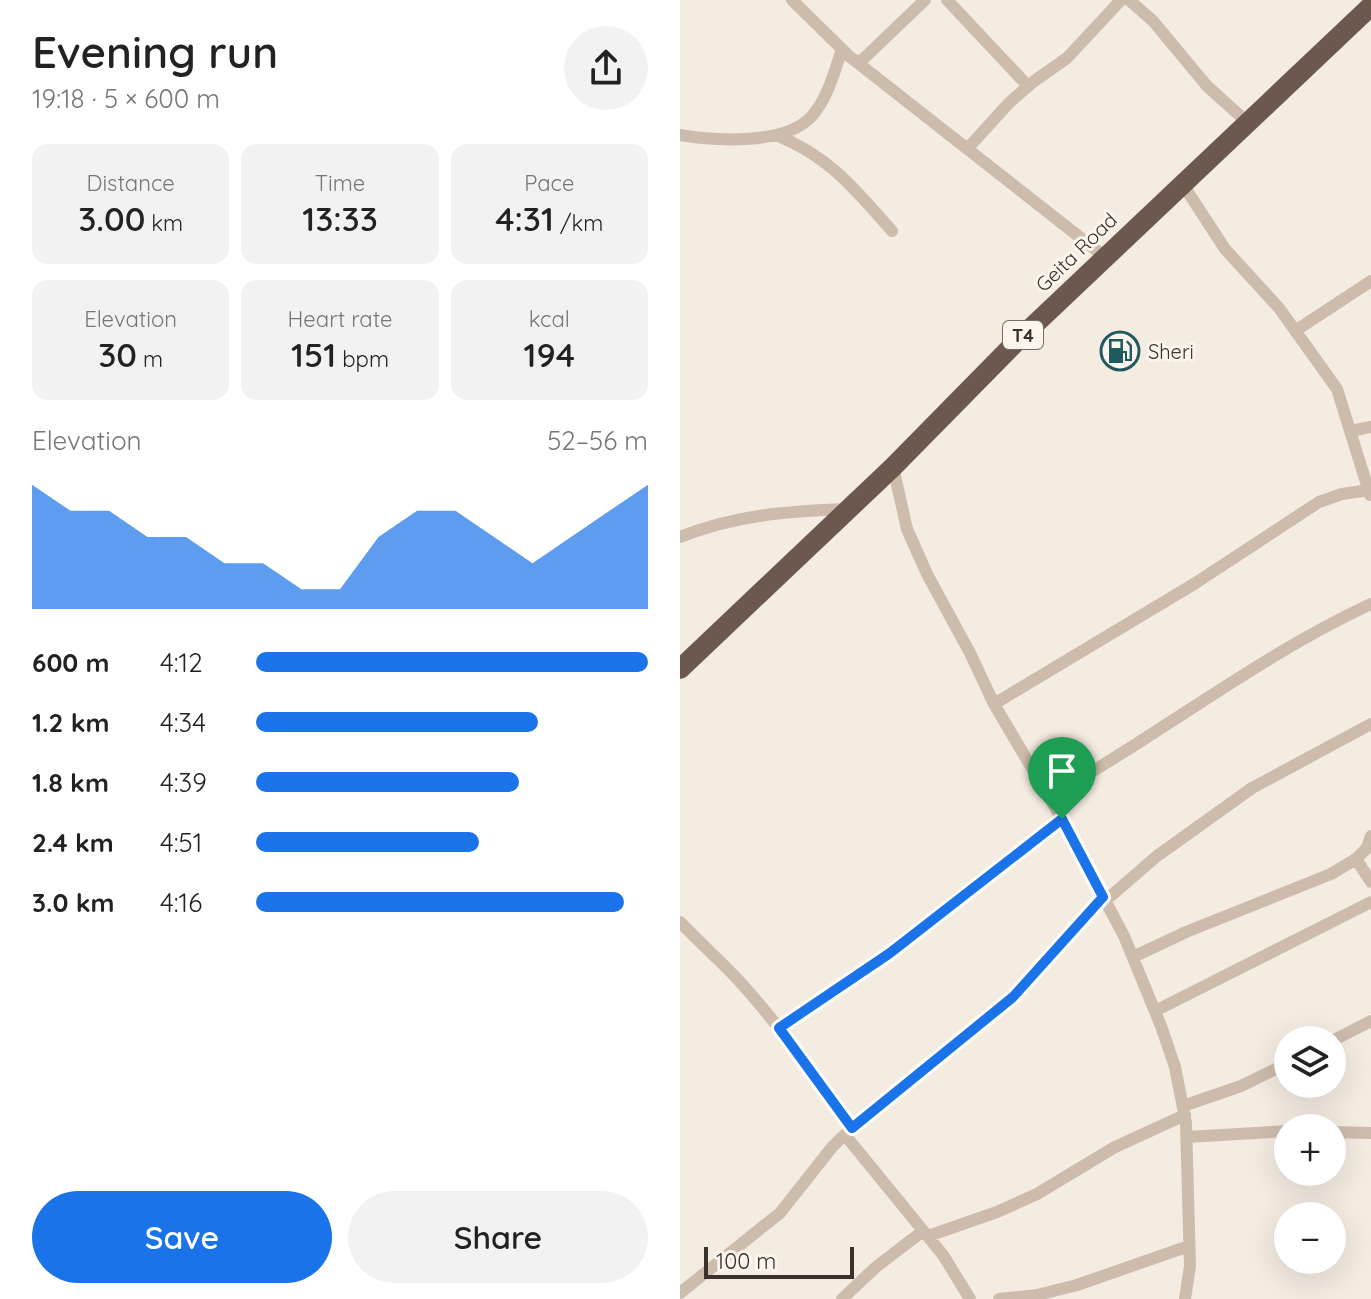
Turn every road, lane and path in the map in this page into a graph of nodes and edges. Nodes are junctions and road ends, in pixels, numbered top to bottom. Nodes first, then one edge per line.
1 (792, 0) edge
2 (925, 0) edge
3 (947, 0) edge
4 (1121, 0) edge
5 (1129, 0) edge
6 (1371, 6) edge
7 (842, 49) junction
8 (859, 63) junction
9 (1028, 86) junction
10 (1248, 123) junction
11 (680, 135) edge
12 (776, 135) junction
13 (968, 148) junction
14 (1182, 183) junction
15 (892, 231) dead end
16 (1105, 257) junction
17 (1371, 281) edge
18 (1295, 331) junction
19 (1371, 427) edge
20 (1351, 431) junction
21 (893, 467) junction
22 (1370, 495) edge
23 (847, 509) junction
24 (680, 537) edge
25 (1371, 604) edge
26 (680, 669) edge
27 (994, 704) junction
28 (1371, 724) edge
29 (1049, 797) junction
30 (1062, 819) junction
31 (1371, 836) edge
32 (1356, 859) junction
33 (1371, 882) edge
34 (1104, 899) junction
35 (1371, 902) edge
36 (680, 922) edge
37 (1133, 957) junction
38 (1155, 1011) junction
39 (1371, 1021) edge
40 (779, 1028) junction
41 (1346, 1034) edge
42 (1274, 1070) edge
43 (1184, 1110) junction
44 (849, 1131) junction
45 (1274, 1132) edge
46 (1346, 1132) edge
47 (1371, 1133) edge
48 (1187, 1137) junction
49 (925, 1234) junction
50 (1189, 1246) junction
51 (680, 1293) edge
52 (842, 1299) edge
53 (970, 1299) edge
54 (999, 1299) edge
55 (1185, 1299) edge

1 - 7 street
2 - 8 street
3 - 9 street
4 - 9 street
5 - 10 street
6 - 10 highway, Geita Road / T4
7 - 8 street
7 - 12 street
8 - 13 street
9 - 13 street
10 - 14 highway, Geita Road / T4
11 - 12 street
12 - 15 street
13 - 16 street
14 - 16 highway, Geita Road / T4
14 - 18 street
16 - 21 highway, Geita Road / T4
17 - 18 street
18 - 20 street
19 - 20 street
20 - 22 street
21 - 23 highway, Geita Road / T4
21 - 27 street
22 - 27 street
23 - 24 street
23 - 26 highway, Geita Road / T4
25 - 29 street
27 - 29 street
28 - 34 street
29 - 30 street
30 - 34 street
30 - 40 street
31 - 32 street
32 - 33 street
32 - 37 street
34 - 37 street
34 - 44 street
35 - 38 street
36 - 40 street
37 - 38 street
38 - 43 street
39 - 41 street
40 - 44 street
42 - 43 street
43 - 48 street
43 - 49 street
44 - 49 street
44 - 51 street
45 - 48 street
46 - 47 street
48 - 50 street
49 - 52 street
49 - 53 street
50 - 54 street
50 - 55 street

